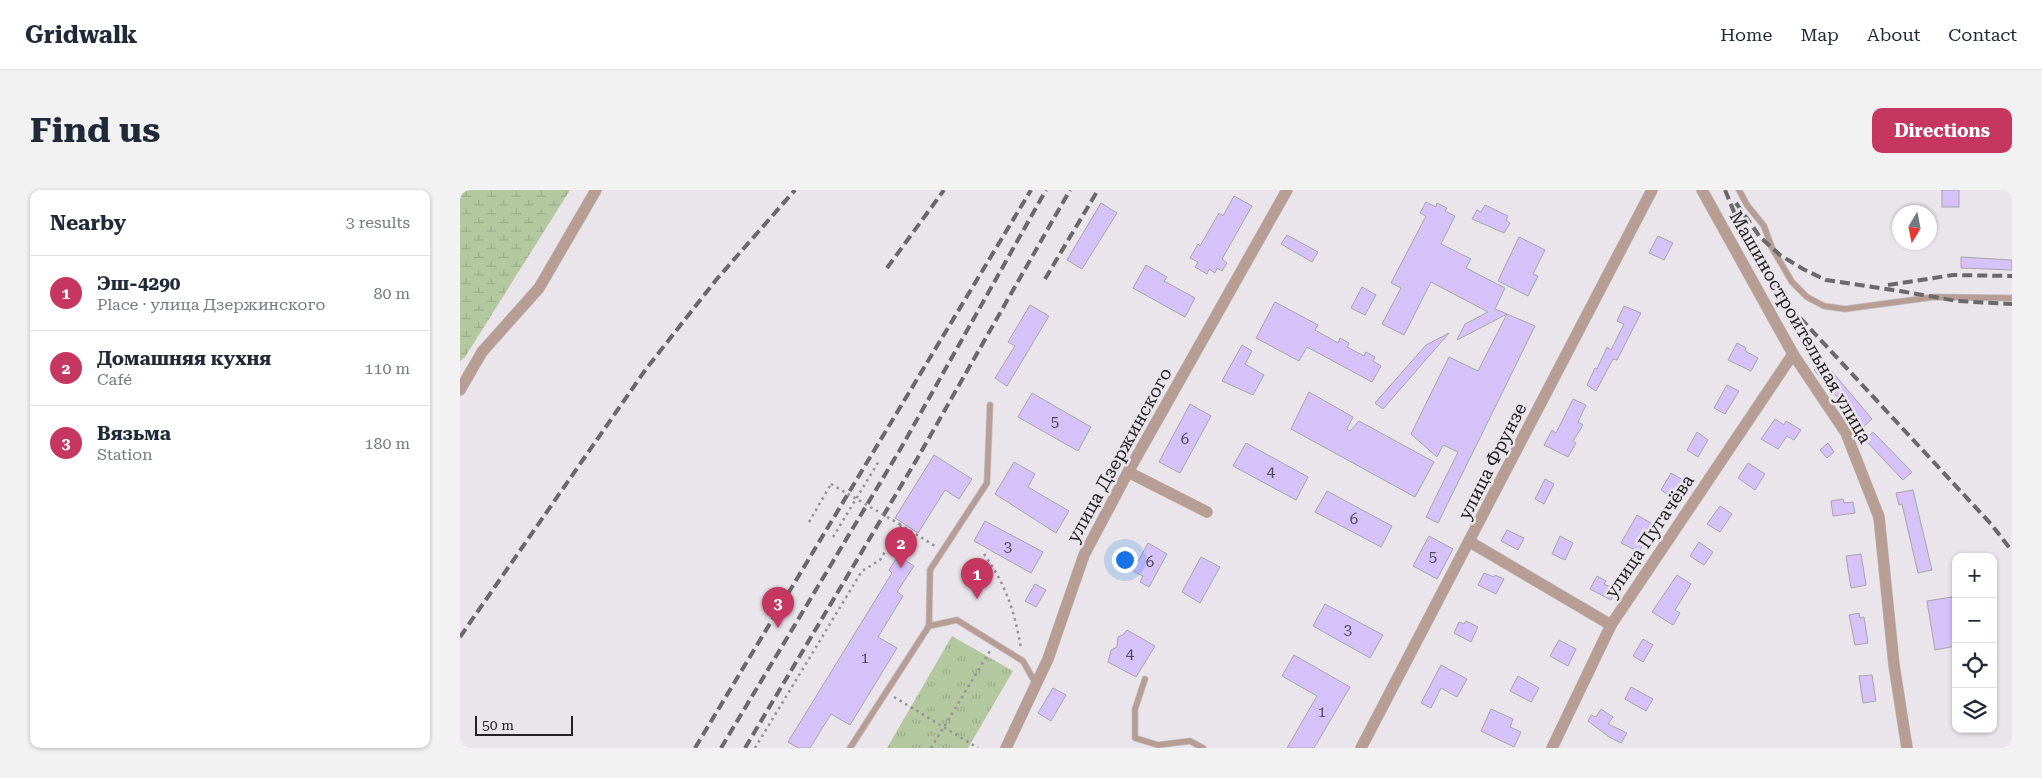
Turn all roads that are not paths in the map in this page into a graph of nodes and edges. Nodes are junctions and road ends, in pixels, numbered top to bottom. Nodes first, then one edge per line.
1 (596, 190) edge
2 (1287, 190) edge
3 (1652, 190) edge
4 (1702, 190) edge
5 (1739, 190) edge
6 (2012, 298) edge
7 (1793, 354) junction
8 (460, 390) edge
9 (990, 404) dead end
10 (1128, 472) junction
11 (1207, 512) dead end
12 (1470, 542) junction
13 (1611, 625) junction
14 (929, 626) junction
15 (1145, 679) dead end
16 (1036, 684) junction
17 (850, 748) edge
18 (1006, 748) edge
19 (1203, 748) edge
20 (1361, 748) edge
21 (1552, 748) edge
22 (1907, 748) edge

1 - 8 street
2 - 10 street, улица Дзержинского
3 - 12 street, улица Фрунзе
4 - 7 street, Машиностроительная улица
5 - 6 lane
7 - 13 street, улица Пугачёва
7 - 22 street, Машиностроительная улица
9 - 14 lane
10 - 11 street
10 - 16 street, улица Дзержинского
12 - 13 street
12 - 20 street, улица Фрунзе
13 - 21 street, улица Пугачёва
14 - 16 lane
14 - 17 lane
15 - 19 lane
16 - 18 street, улица Дзержинского

